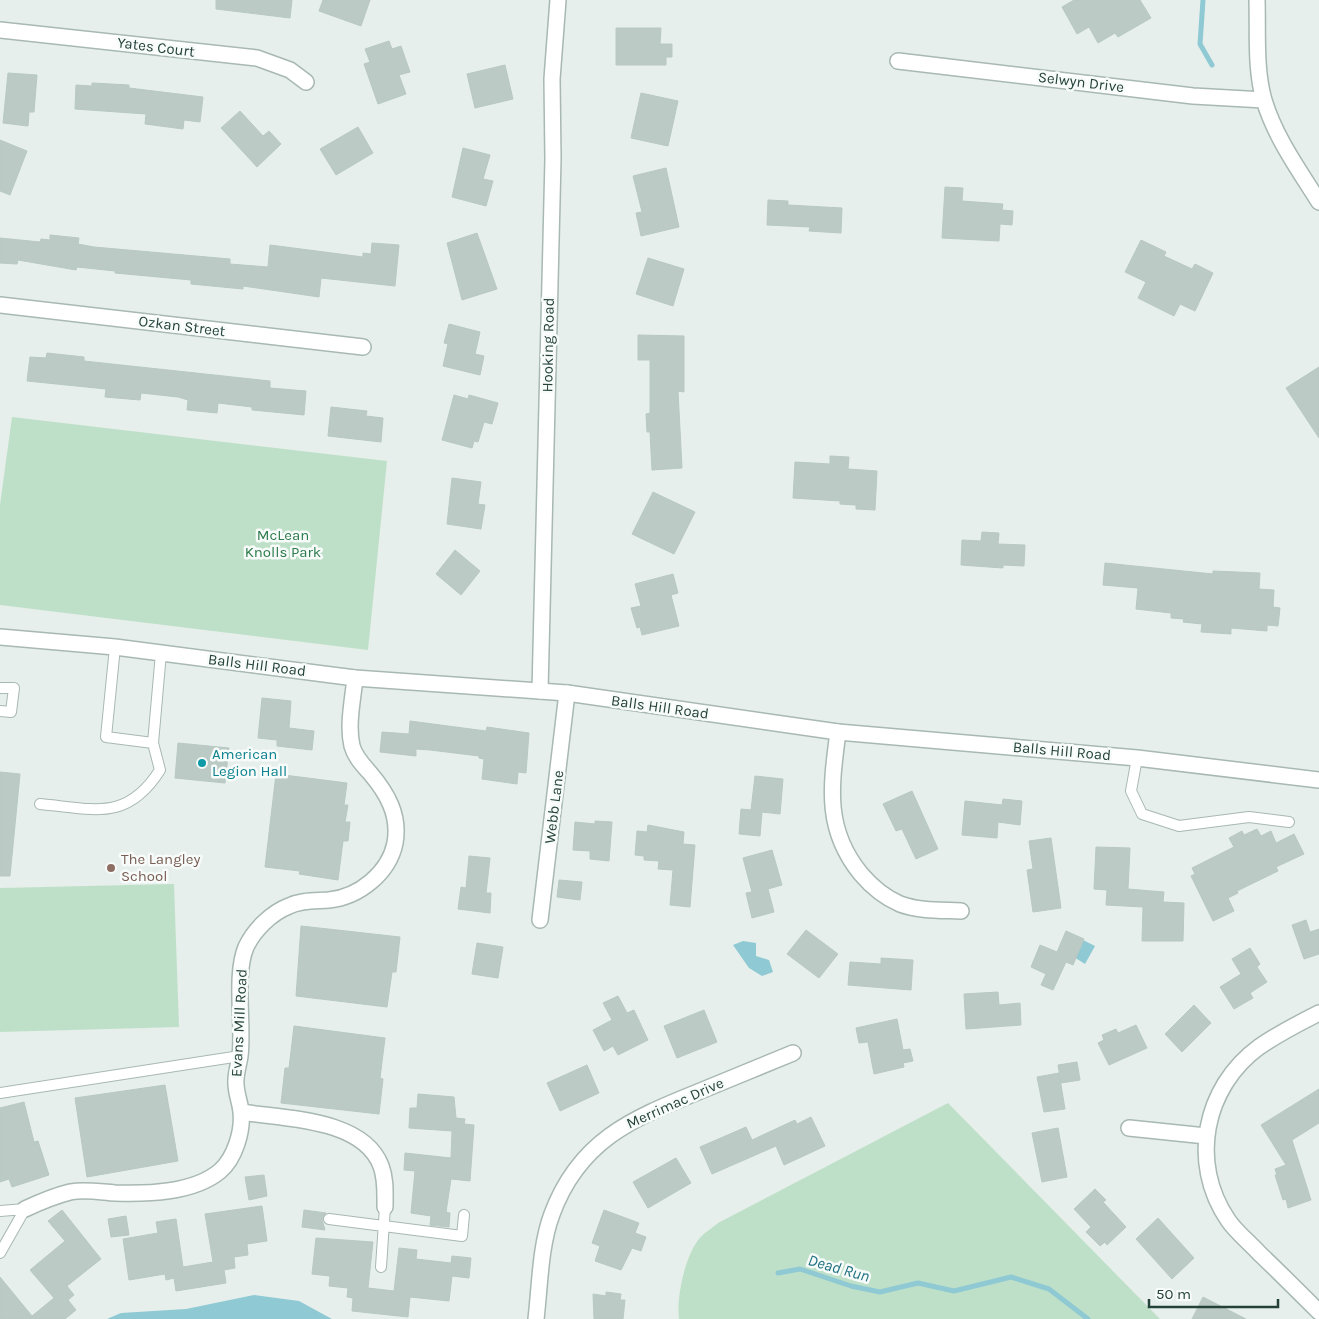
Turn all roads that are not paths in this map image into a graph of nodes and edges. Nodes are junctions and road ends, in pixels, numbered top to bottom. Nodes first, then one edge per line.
1 (558, 0) edge
2 (1257, 0) edge
3 (0, 30) edge
4 (898, 61) dead end
5 (306, 82) dead end
6 (1264, 100) junction
7 (1319, 202) edge
8 (0, 305) edge
9 (363, 347) dead end
10 (0, 637) edge
11 (116, 647) junction
12 (161, 653) junction
13 (355, 678) junction
14 (0, 688) edge
15 (540, 691) junction
16 (567, 693) junction
17 (0, 711) edge
18 (838, 732) junction
19 (154, 743) junction
20 (1137, 758) junction
21 (1319, 780) edge
22 (40, 804) dead end
23 (1289, 822) dead end
24 (961, 911) dead end
25 (540, 920) dead end
26 (1319, 1013) edge
27 (793, 1053) dead end
28 (240, 1056) junction
29 (0, 1093) edge
30 (241, 1112) junction
31 (1128, 1128) dead end
32 (1206, 1136) junction
33 (385, 1207) joint
34 (25, 1209) junction
35 (0, 1211) edge
36 (464, 1215) dead end
37 (329, 1219) dead end
38 (385, 1226) junction
39 (0, 1253) edge
40 (381, 1267) dead end
41 (1319, 1312) edge
42 (536, 1319) edge

1 - 15 street, Hooking Road
2 - 6 street
3 - 5 street, Yates Court
4 - 6 street, Selwyn Drive
6 - 7 street
8 - 9 street, Ozkan Street
10 - 11 street, Balls Hill Road
11 - 12 street, Balls Hill Road
11 - 19 lane
12 - 13 street, Balls Hill Road
12 - 19 lane
13 - 15 street, Balls Hill Road
13 - 28 street, Evans Mill Road
14 - 17 lane
15 - 16 street, Balls Hill Road
16 - 18 street, Balls Hill Road
16 - 25 street, Webb Lane
18 - 20 street, Balls Hill Road
18 - 24 street
19 - 22 lane
20 - 21 street, Balls Hill Road
20 - 23 lane
26 - 32 street
27 - 42 street, Merrimac Drive
28 - 29 lane
28 - 30 street, Evans Mill Road
30 - 33 street
30 - 34 street, Evans Mill Road
31 - 32 street
32 - 41 street
33 - 38 lane
34 - 35 lane
34 - 39 lane
36 - 38 lane
37 - 38 lane
38 - 40 lane

